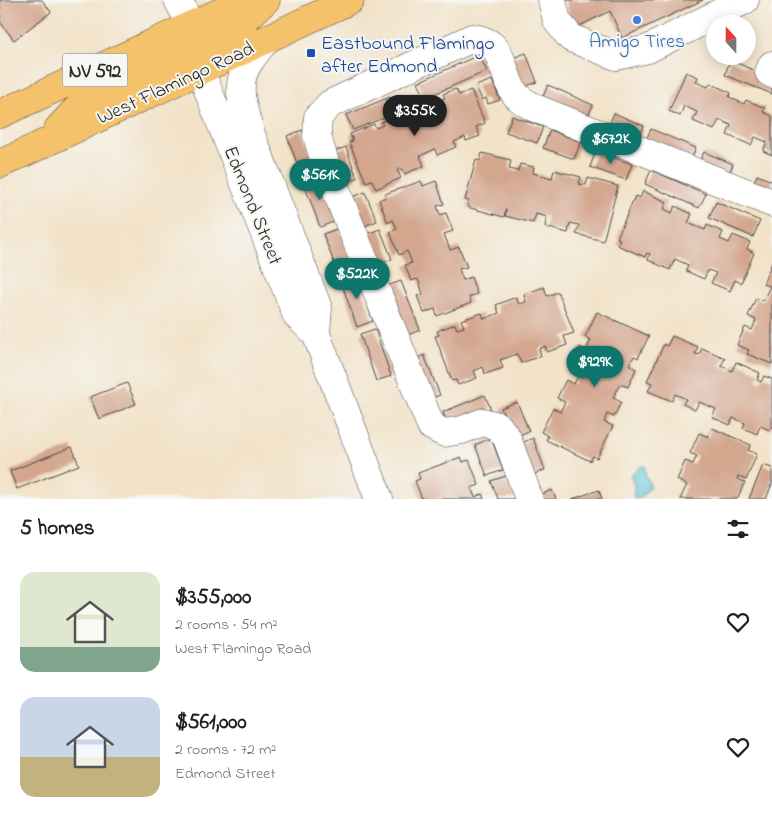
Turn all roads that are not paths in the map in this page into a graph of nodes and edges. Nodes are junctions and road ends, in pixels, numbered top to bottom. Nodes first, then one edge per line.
1 (178, 0) edge
2 (246, 0) edge
3 (266, 0) edge
4 (350, 0) edge
5 (552, 0) edge
6 (745, 0) edge
7 (191, 25) junction
8 (267, 39) junction
9 (772, 65) edge
10 (200, 70) junction
11 (772, 74) edge
12 (0, 114) edge
13 (43, 144) junction
14 (0, 164) edge
15 (772, 203) edge
16 (316, 334) junction
17 (379, 499) edge
18 (529, 499) edge

1 - 7 street
2 - 7 main road, NV 592
3 - 10 main road
4 - 8 main road, West Flamingo Road / NV 592
5 - 6 street
7 - 12 main road, NV 592
7 - 13 main road
8 - 10 main road, West Flamingo Road / NV 592
8 - 16 street, Edmond Street
9 - 11 street
10 - 13 main road, West Flamingo Road / NV 592
10 - 16 street, Edmond Street
13 - 14 main road, West Flamingo Road / NV 592
15 - 18 street
16 - 17 street, Edmond Street

